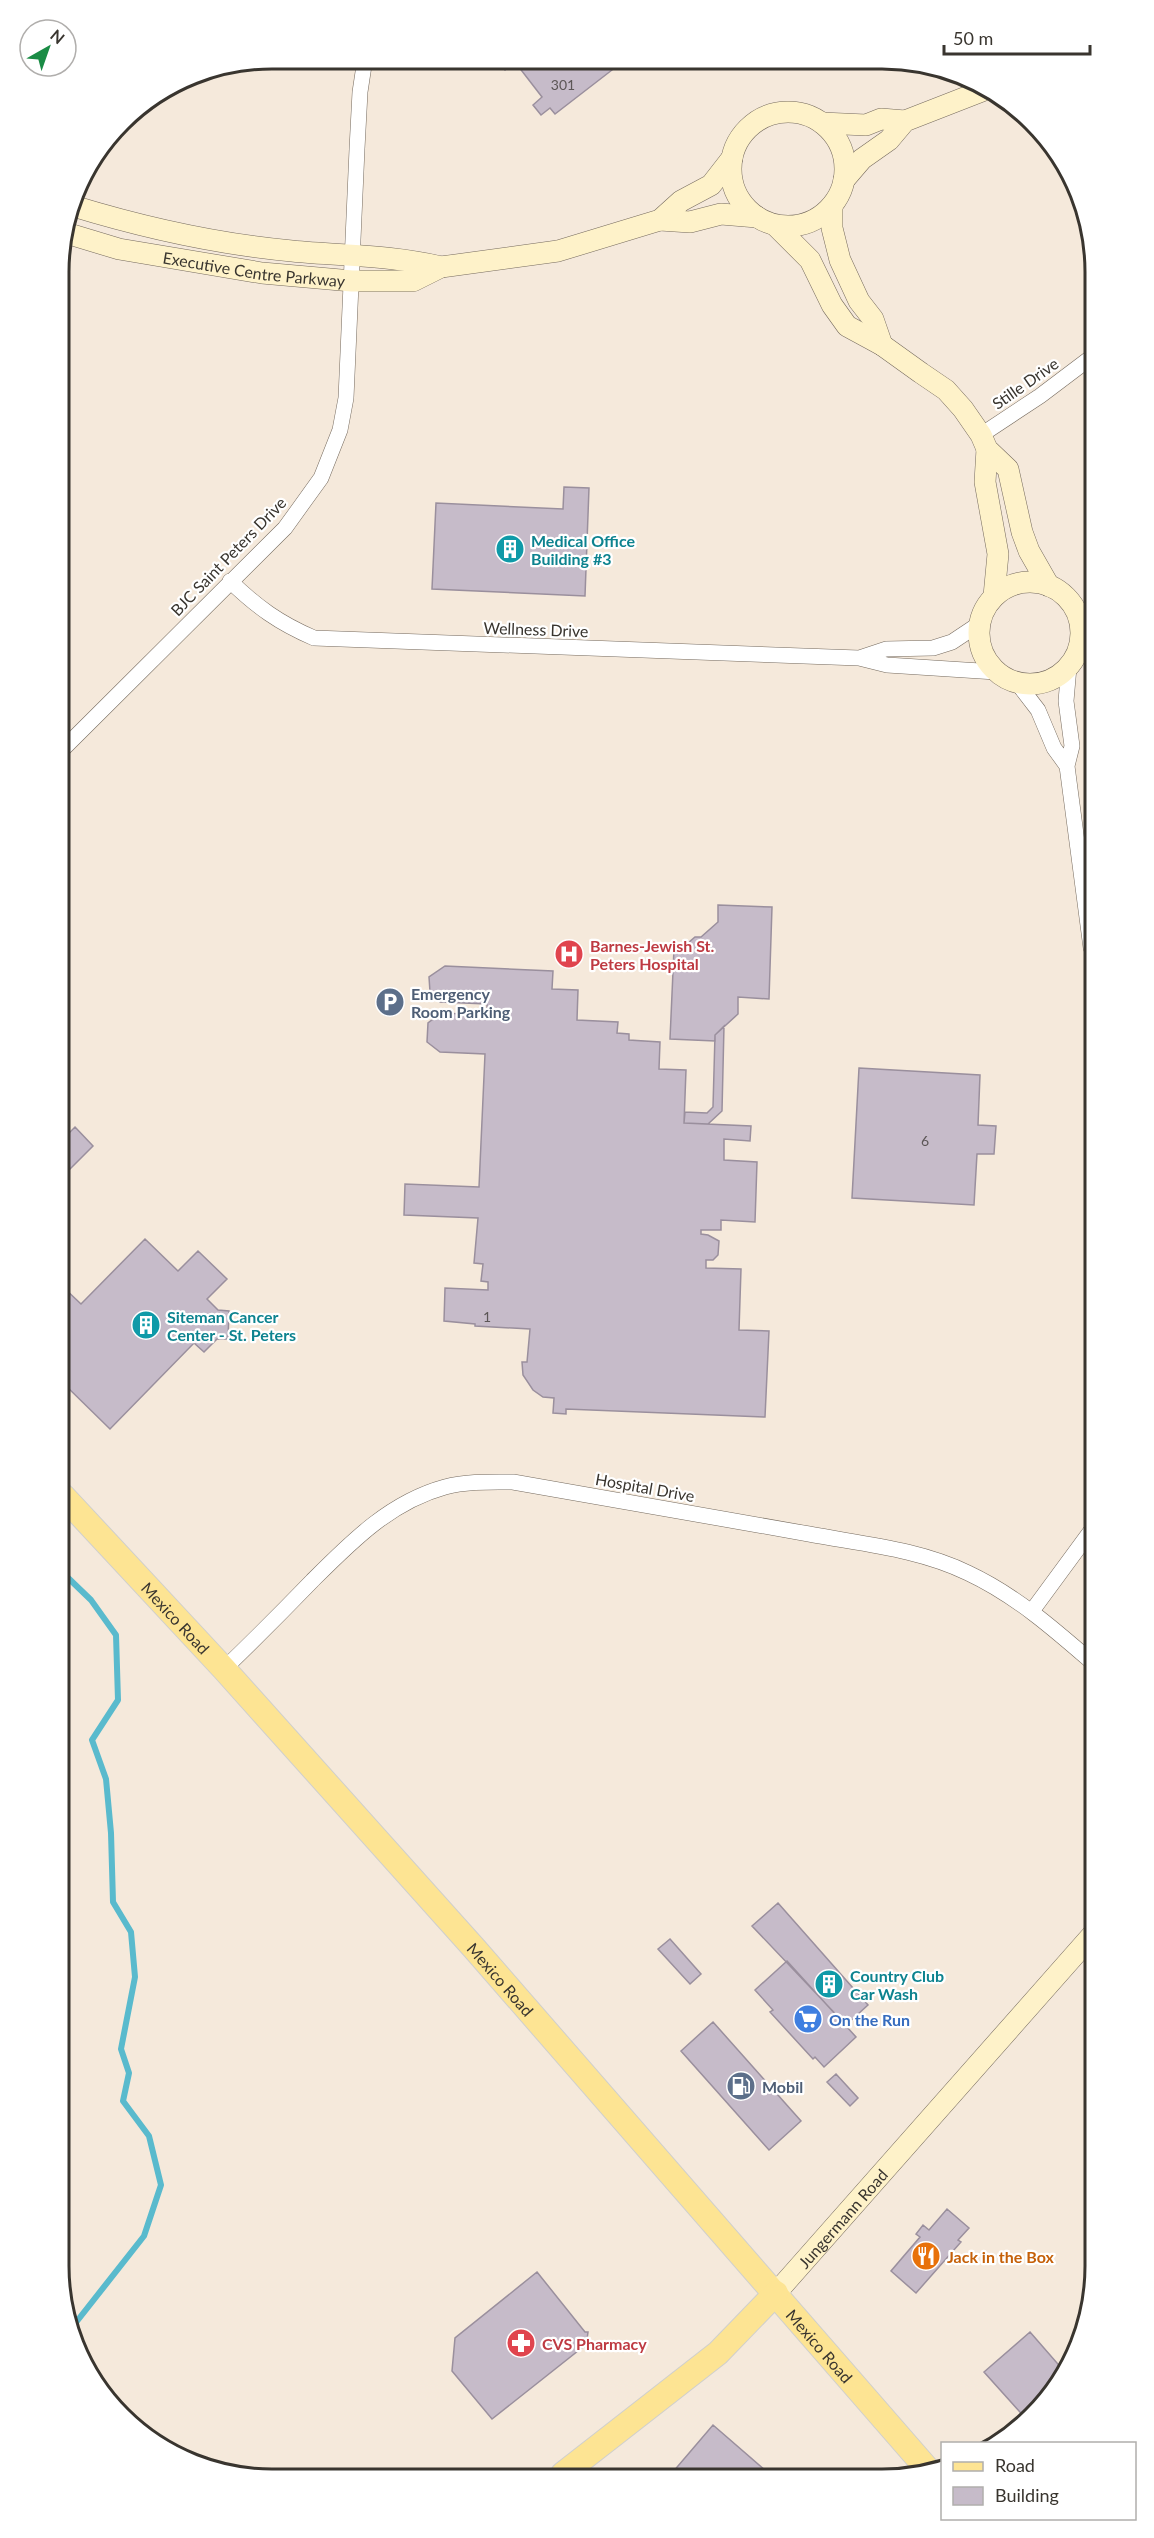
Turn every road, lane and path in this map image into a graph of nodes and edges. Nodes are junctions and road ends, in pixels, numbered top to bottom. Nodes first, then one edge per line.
1 (363, 69) edge
2 (977, 93) edge
3 (906, 122) junction
4 (822, 123) junction
5 (732, 159) junction
6 (844, 180) junction
7 (832, 206) junction
8 (80, 208) edge
9 (660, 220) junction
10 (766, 221) junction
11 (73, 235) edge
12 (352, 254) junction
13 (441, 267) junction
14 (352, 281) junction
15 (882, 345) junction
16 (1085, 362) edge
17 (984, 442) junction
18 (230, 581) junction
19 (1049, 586) junction
20 (994, 596) junction
21 (1080, 603) edge
22 (979, 624) junction
23 (1085, 639) edge
24 (859, 658) junction
25 (1069, 667) junction
26 (996, 672) junction
27 (1018, 684) junction
28 (69, 743) edge
29 (1067, 766) junction
30 (1085, 908) edge
31 (69, 1502) edge
32 (1085, 1538) edge
33 (1032, 1611) junction
34 (1085, 1656) edge
35 (224, 1669) junction
36 (1085, 1943) edge
37 (776, 2293) junction
38 (923, 2464) edge
39 (569, 2469) edge

1 - 12 street, BJC Saint Peters Drive
2 - 3 street
3 - 4 street
3 - 6 street
4 - 5 street
4 - 6 street
5 - 9 street, Executive Centre Parkway
5 - 10 street
6 - 7 street
7 - 10 street
7 - 15 street
8 - 12 street, Executive Centre Parkway
9 - 10 street, Executive Centre Parkway
9 - 13 street, Executive Centre Parkway
10 - 15 street
11 - 14 street, Executive Centre Parkway
12 - 13 street, Executive Centre Parkway
12 - 14 street, BJC Saint Peters Drive
13 - 14 street, Executive Centre Parkway
14 - 18 street, BJC Saint Peters Drive
15 - 17 street
16 - 17 street, Stille Drive
17 - 19 street
17 - 20 street
18 - 24 street, Wellness Drive
18 - 28 street, BJC Saint Peters Drive
19 - 20 street
19 - 21 street
20 - 22 street
21 - 23 street
22 - 24 street, Wellness Drive
22 - 26 street
23 - 25 street
24 - 26 street, Wellness Drive
25 - 27 street
25 - 29 street
26 - 27 street
27 - 29 street
29 - 30 street
31 - 35 main road, Mexico Road
32 - 33 street
33 - 34 street, Hospital Drive
33 - 35 street, Hospital Drive
35 - 37 main road, Mexico Road
36 - 37 street, Jungermann Road
37 - 38 main road, Mexico Road
37 - 39 main road, Jungermann Road

